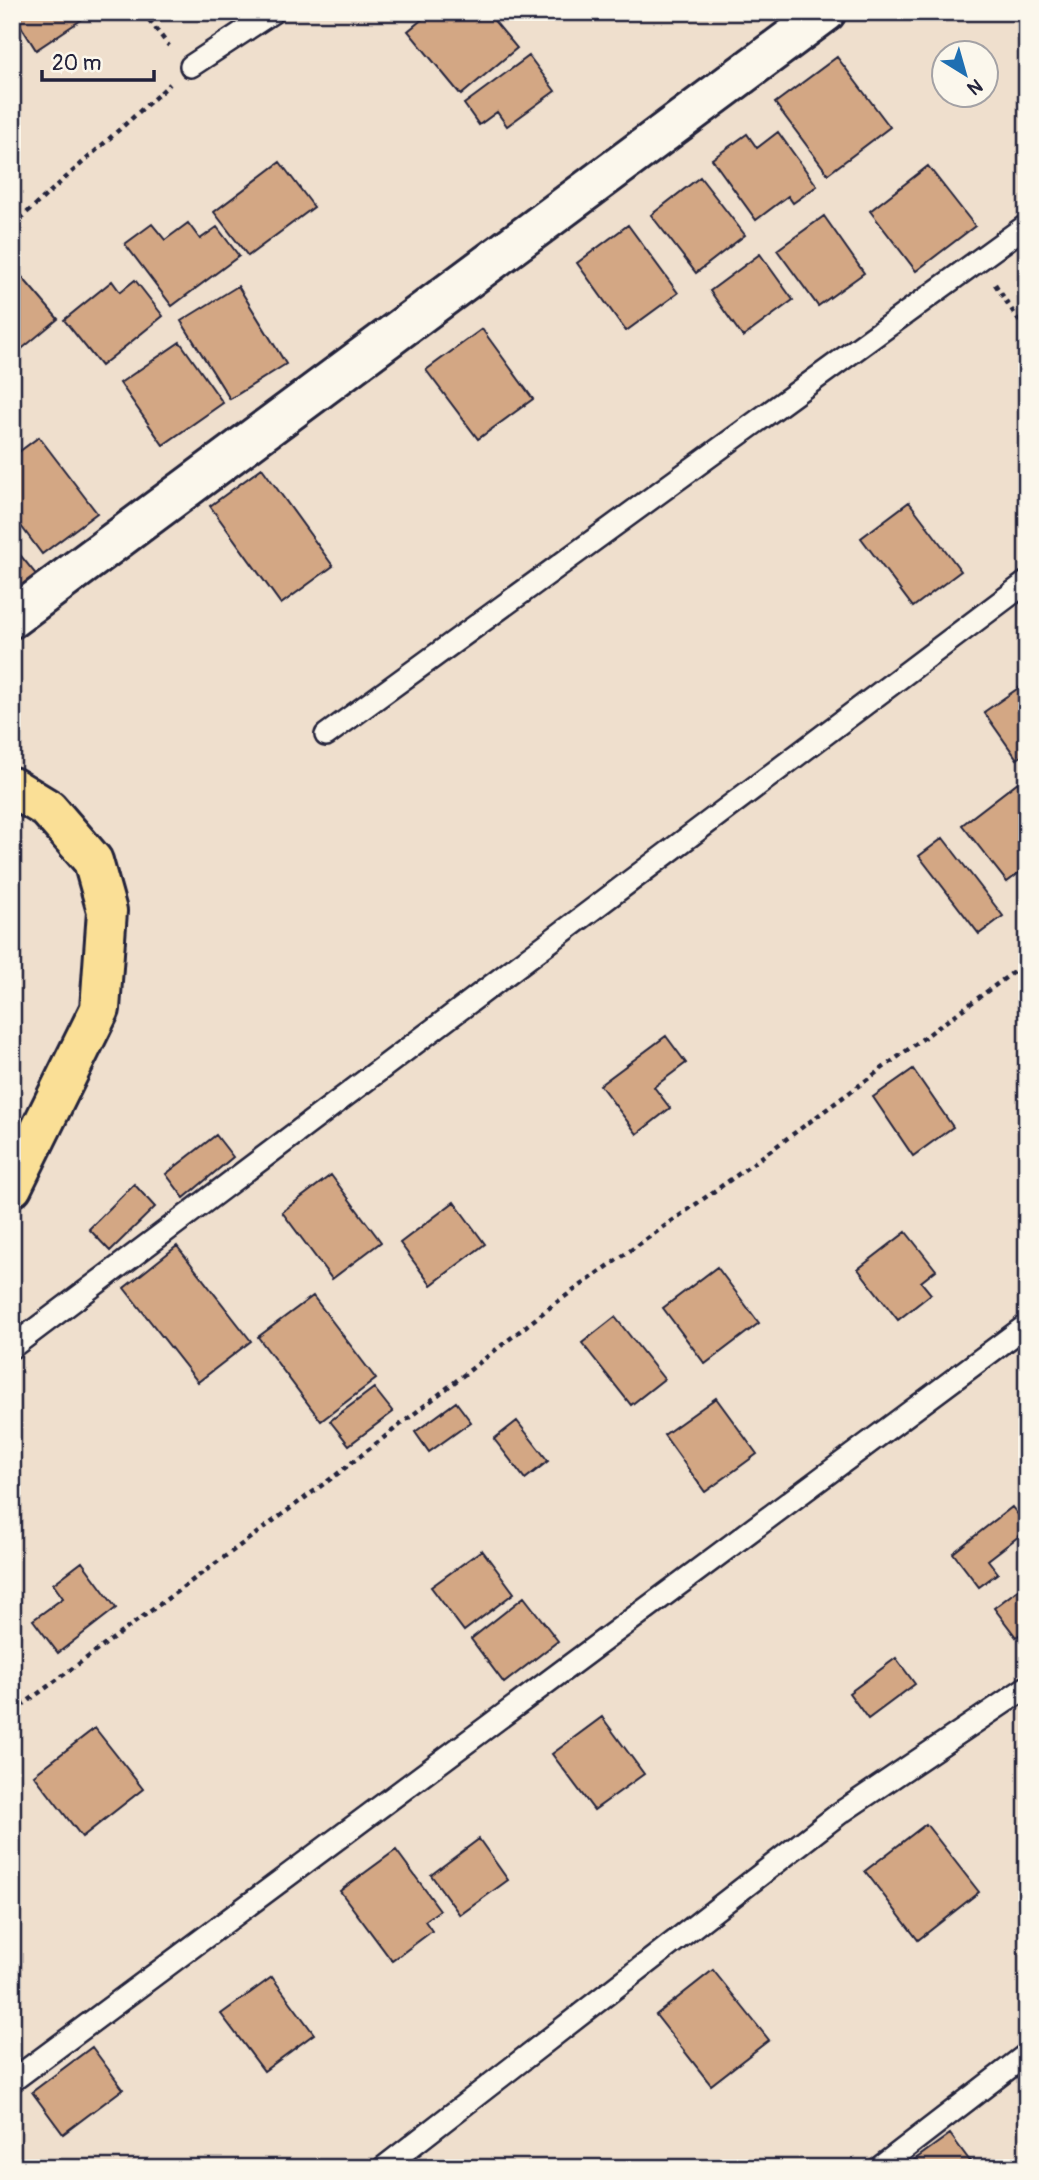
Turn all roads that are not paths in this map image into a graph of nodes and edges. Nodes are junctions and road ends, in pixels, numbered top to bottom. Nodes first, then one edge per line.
1 (273, 12) edge
2 (826, 12) edge
3 (191, 66) road end
4 (1027, 225) edge
5 (1027, 582) edge
6 (12, 618) edge
7 (326, 735) dead end
8 (12, 787) edge
9 (12, 1187) edge
10 (1027, 1325) edge
11 (12, 1347) edge
12 (1027, 1686) edge
13 (1027, 2054) edge
14 (12, 2081) edge
15 (383, 2168) edge
16 (879, 2168) edge

1 - 3 lane
2 - 6 street
4 - 7 lane
5 - 11 lane
8 - 9 main road
10 - 14 lane
12 - 15 lane
13 - 16 lane

